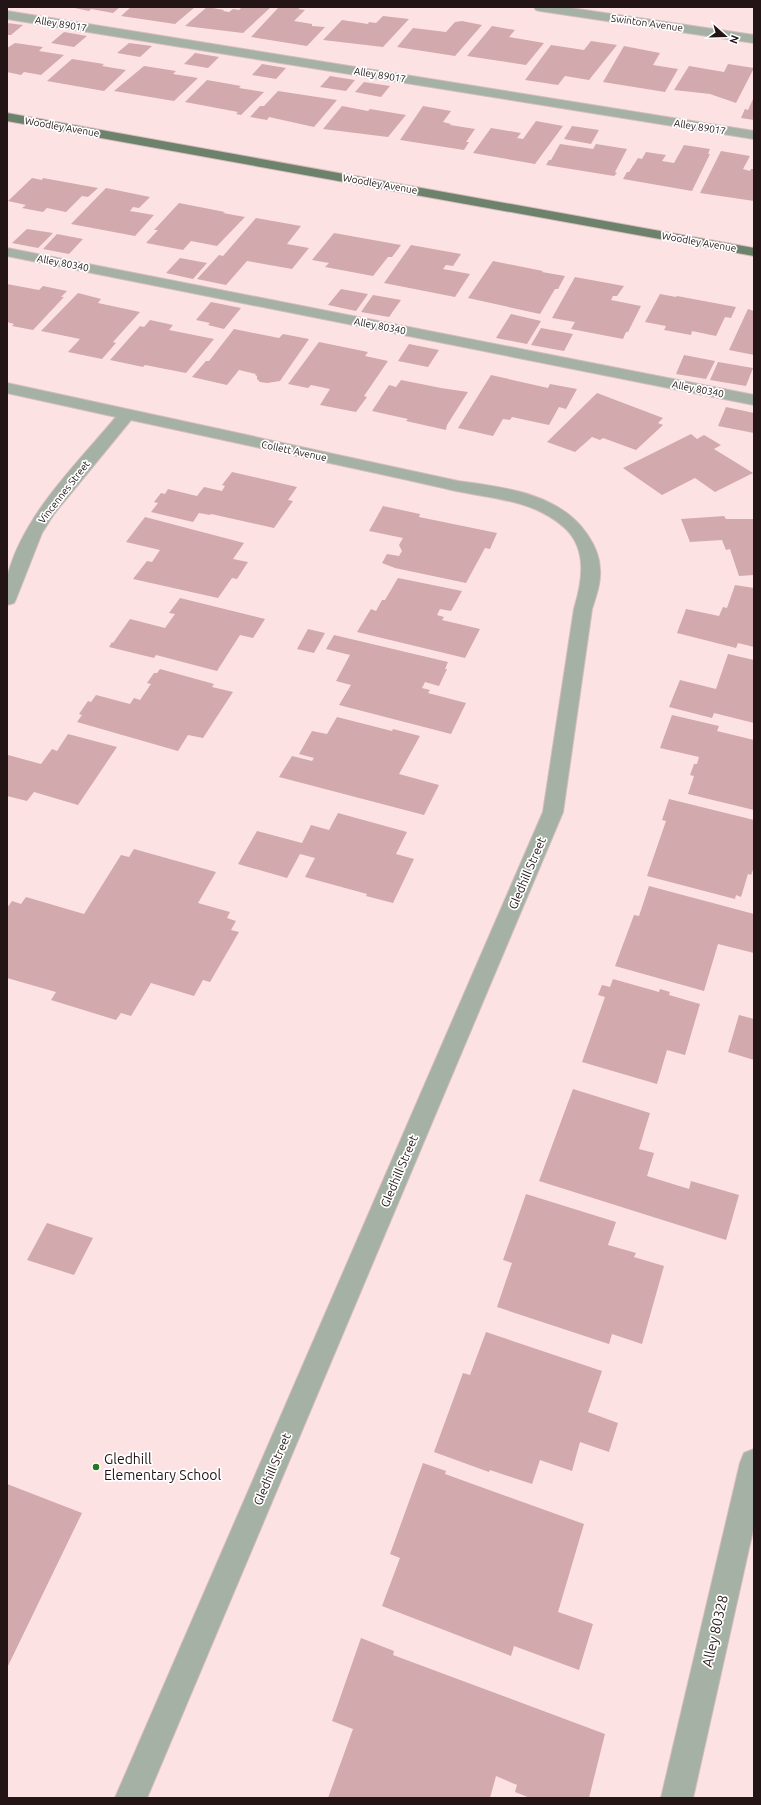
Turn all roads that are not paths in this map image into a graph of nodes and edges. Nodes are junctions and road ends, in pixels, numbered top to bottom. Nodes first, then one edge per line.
1 (540, 7) edge
2 (7, 15) edge
3 (754, 39) edge
4 (7, 117) edge
5 (754, 135) edge
6 (7, 252) edge
7 (754, 252) edge
8 (7, 388) edge
9 (754, 400) edge
10 (126, 415) junction
11 (575, 528) joint
12 (7, 599) edge
13 (754, 1463) edge
14 (131, 1798) edge
15 (677, 1798) edge

1 - 3 street, Swinton Avenue
2 - 5 street, Alley 89017
4 - 7 main road, Woodley Avenue
6 - 9 street, Alley 80340
8 - 10 street, Collett Avenue
10 - 11 street, Collett Avenue
10 - 12 street, Vincennes Street
11 - 14 street, Gledhill Street
13 - 15 street, Alley 80328

